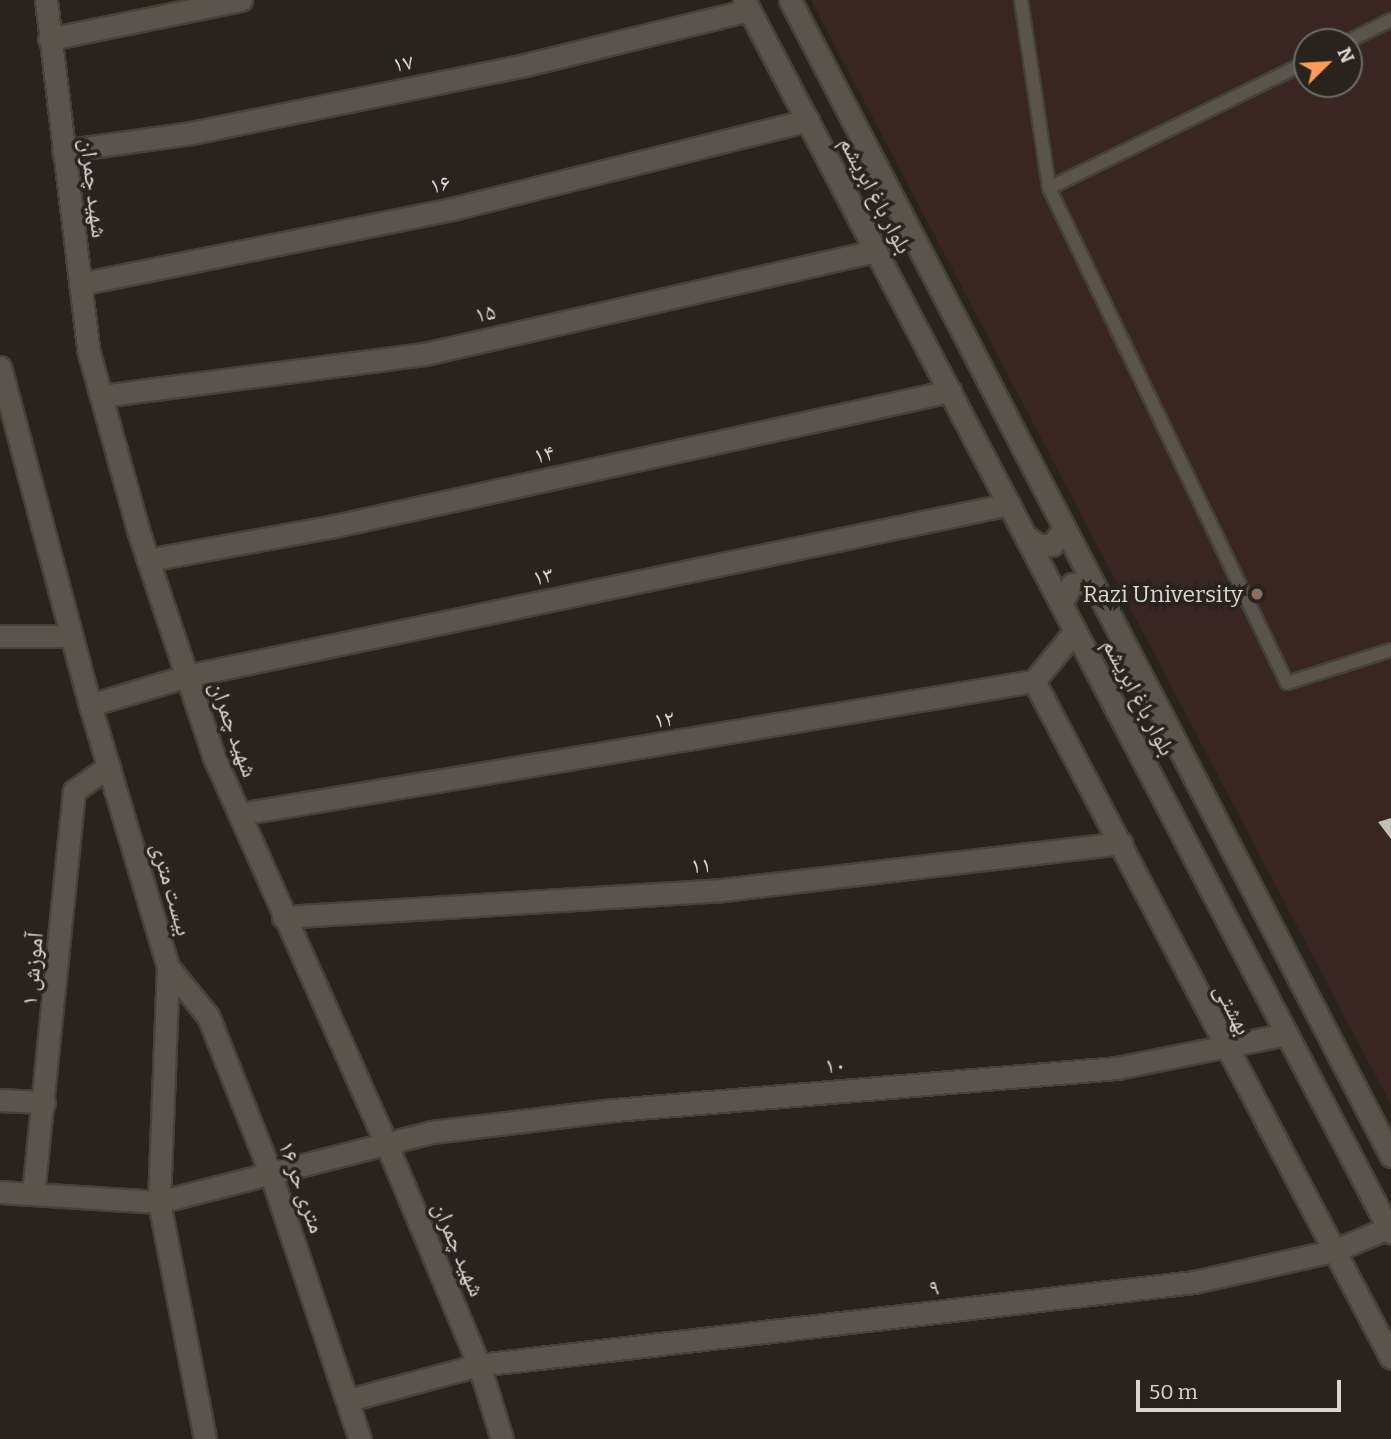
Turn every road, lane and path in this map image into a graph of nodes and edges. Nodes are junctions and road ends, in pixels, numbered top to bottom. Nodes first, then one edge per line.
1 (46, 0) edge
2 (241, 0) edge
3 (790, 0) edge
4 (1021, 0) edge
5 (747, 5) edge
6 (1391, 20) edge
7 (1363, 34) edge
8 (49, 39) junction
9 (1293, 69) edge
10 (808, 120) junction
11 (63, 151) junction
12 (1049, 188) junction
13 (876, 251) junction
14 (80, 284) junction
15 (0, 367) edge
16 (950, 391) junction
17 (101, 396) junction
18 (5, 408) edge
19 (1009, 504) junction
20 (1064, 528) junction
21 (1027, 537) junction
22 (148, 560) junction
23 (1092, 582) junction
24 (1061, 603) junction
25 (1074, 631) junction
26 (0, 636) edge
27 (71, 636) junction
28 (1391, 650) edge
29 (187, 676) junction
30 (1034, 681) junction
31 (90, 705) junction
32 (109, 766) junction
33 (239, 814) junction
34 (1121, 843) junction
35 (283, 917) junction
36 (168, 967) junction
37 (1287, 1034) junction
38 (1223, 1047) junction
39 (0, 1100) edge
40 (44, 1101) junction
41 (386, 1143) junction
42 (1391, 1156) edge
43 (270, 1172) junction
44 (0, 1192) edge
45 (33, 1194) junction
46 (159, 1202) junction
47 (1390, 1230) edge
48 (1333, 1251) junction
49 (1391, 1358) edge
50 (479, 1365) junction
51 (349, 1400) junction
52 (205, 1439) edge
53 (360, 1439) edge
54 (502, 1439) edge

1 - 8 street, شهید چمران
2 - 8 street
3 - 20 street, بلوار باغ ابریشم
4 - 12 lane
5 - 10 street, بلوار باغ ابریشم
5 - 11 street, ۱۷
6 - 7 lane
8 - 11 street, شهید چمران
9 - 12 lane
10 - 13 street, بلوار باغ ابریشم
10 - 14 street, ۱۶
11 - 14 street, شهید چمران
12 - 28 lane
13 - 16 street, بلوار باغ ابریشم
13 - 17 street, ۱۵
14 - 17 street, شهید چمران
15 - 18 street, بیست متری
16 - 19 street, بلوار باغ ابریشم
16 - 22 street, ۱۴
17 - 22 street, شهید چمران
18 - 27 street, بیست متری
19 - 21 street, بلوار باغ ابریشم
19 - 29 street, ۱۳
20 - 21 street
20 - 23 street, بلوار باغ ابریشم
21 - 24 street, بلوار باغ ابریشم
22 - 29 street, شهید چمران
23 - 24 street
23 - 42 street, بلوار باغ ابریشم
24 - 25 street, بلوار باغ ابریشم
25 - 30 street
25 - 37 street, بلوار باغ ابریشم
26 - 27 street
27 - 31 street, بیست متری
29 - 31 street, ۱۳
29 - 33 street, شهید چمران
30 - 33 street, ۱۲
30 - 34 street, بهشتی
31 - 32 street, بیست متری
32 - 36 street, بیست متری
32 - 40 street, آموزش ۱
33 - 35 street, شهید چمران
34 - 35 street, ۱۱
34 - 38 street, بهشتی
35 - 41 street, شهید چمران
36 - 43 street, ۱۶ متری حر
36 - 46 street, بیست متری
37 - 38 street, ۱۰
37 - 47 street, بلوار باغ ابریشم
38 - 41 street, ۱۰
38 - 48 street, بهشتی
39 - 40 street
40 - 45 street, آموزش ۱
41 - 43 street, ۱۰
41 - 50 street, شهید چمران
43 - 46 street, ۱۰
43 - 51 street, ۱۶ متری حر
44 - 45 street, ۱۰
45 - 46 street, ۱۰
46 - 52 street, بیست متری
47 - 48 street, ۹
48 - 49 street, بهشتی
48 - 50 street, ۹
50 - 51 street, ۹
50 - 54 street, شهید چمران
51 - 53 street, ۱۶ متری حر

